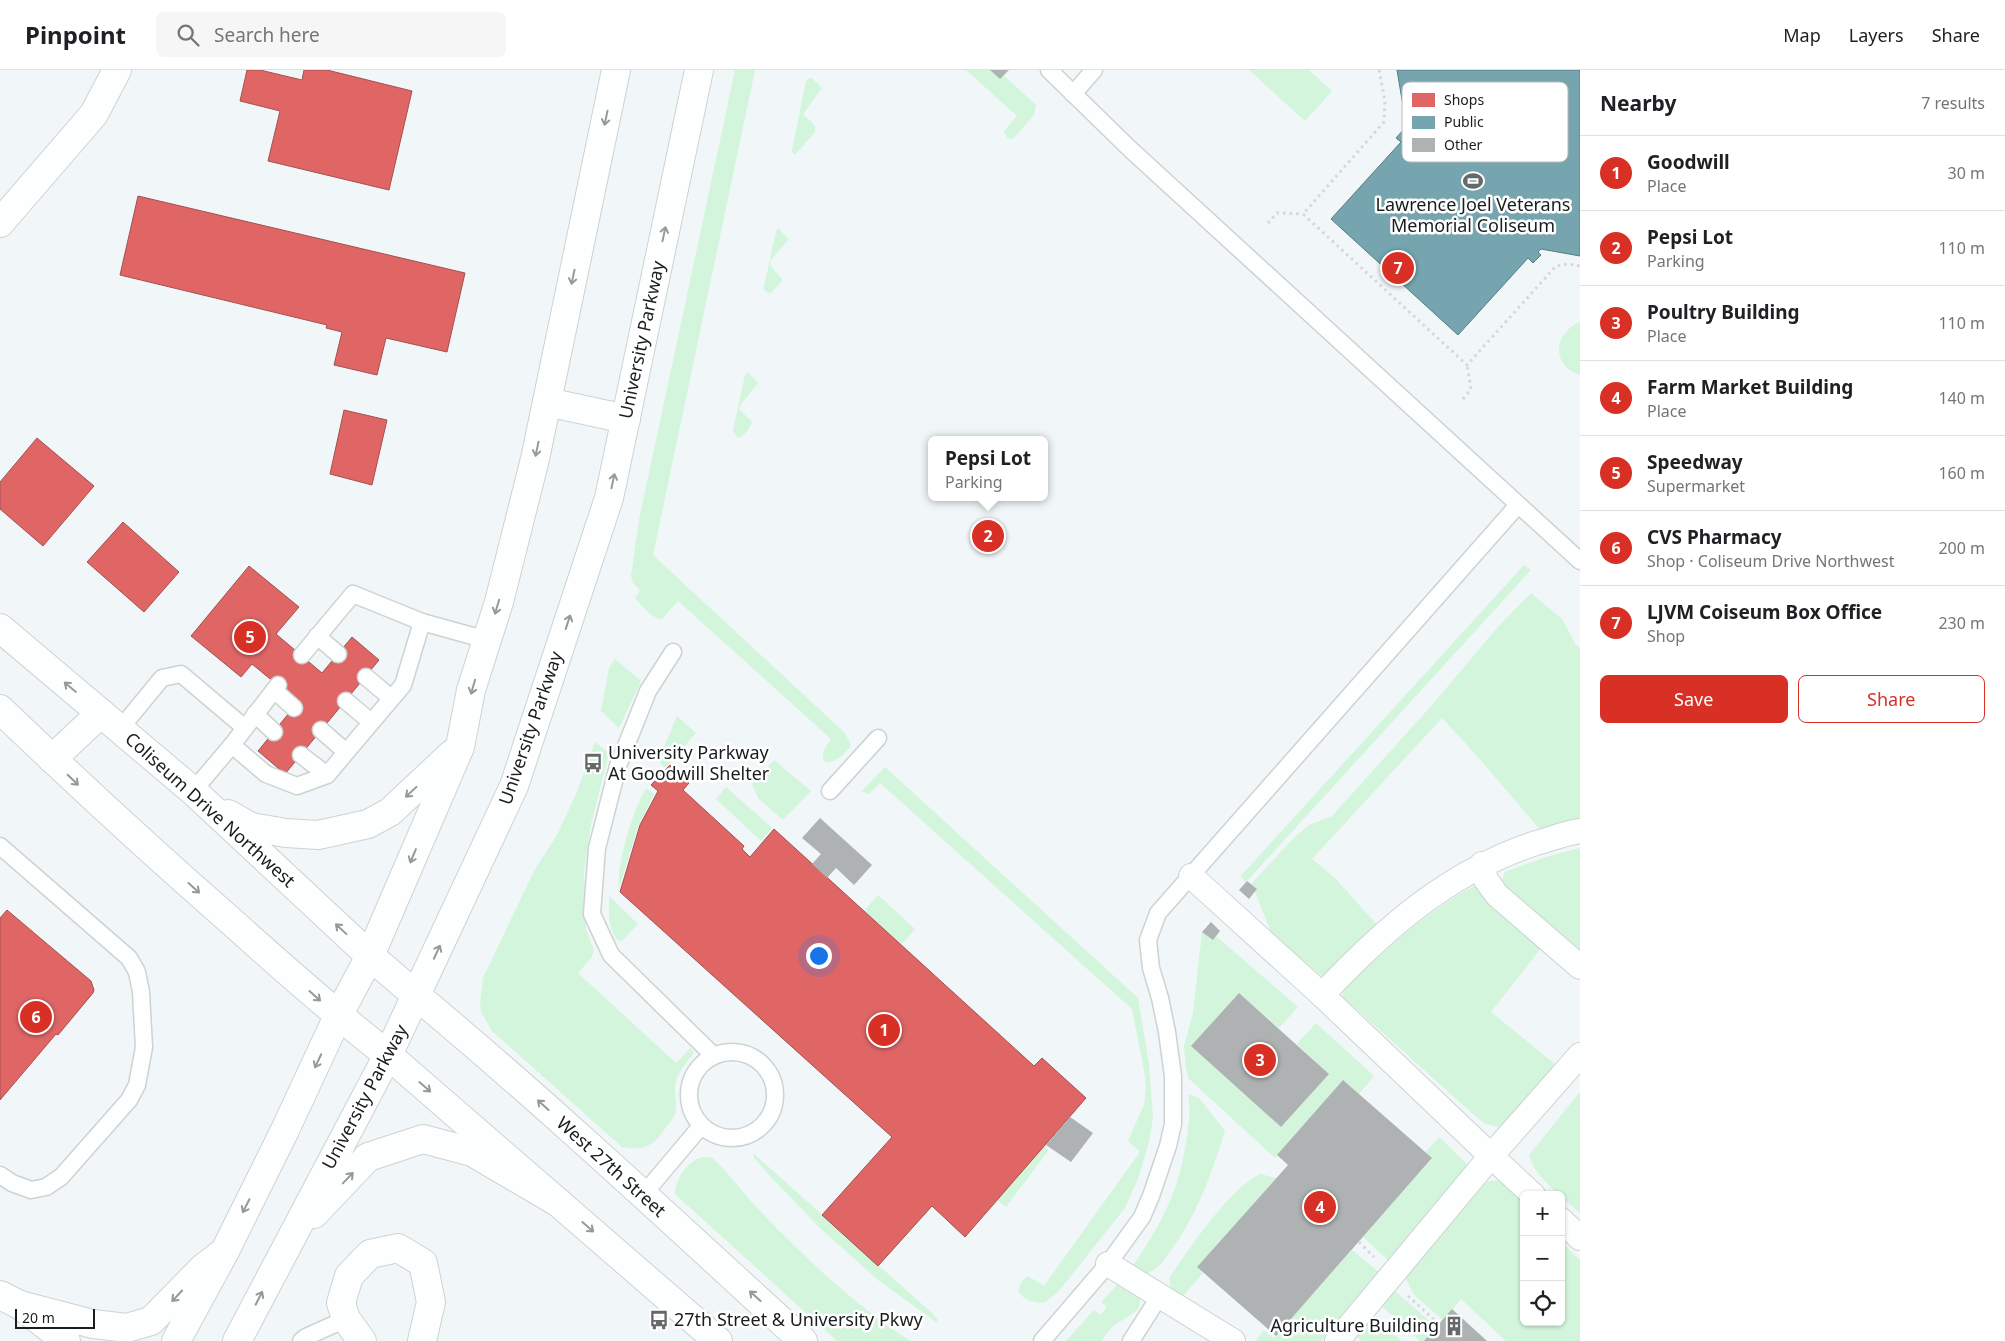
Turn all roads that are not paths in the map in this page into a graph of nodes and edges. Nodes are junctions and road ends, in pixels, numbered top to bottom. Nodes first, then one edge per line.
1 (117, 70) edge
2 (616, 70) edge
3 (699, 70) edge
4 (1049, 70) edge
5 (1094, 70) edge
6 (1073, 94) junction
7 (0, 223) edge
8 (546, 402) junction
9 (626, 419) junction
10 (1518, 505) junction
11 (1580, 561) edge
12 (422, 622) junction
13 (0, 628) edge
14 (318, 636) junction
15 (487, 640) junction
16 (673, 652) dead end
17 (338, 654) dead end
18 (302, 656) dead end
19 (366, 677) dead end
20 (392, 698) junction
21 (346, 701) dead end
22 (294, 708) dead end
23 (0, 710) edge
24 (255, 714) junction
25 (110, 721) junction
26 (371, 722) junction
27 (245, 728) junction
28 (321, 730) dead end
29 (274, 732) dead end
30 (878, 738) dead end
31 (232, 745) junction
32 (460, 747) junction
33 (346, 752) junction
34 (301, 755) dead end
35 (52, 759) junction
36 (327, 776) junction
37 (830, 791) dead end
38 (196, 795) junction
39 (1580, 831) edge
40 (0, 846) edge
41 (1482, 864) junction
42 (1191, 876) junction
43 (370, 956) junction
44 (1580, 967) edge
45 (1322, 995) junction
46 (416, 996) junction
47 (338, 1016) junction
48 (388, 1055) junction
49 (1580, 1055) edge
50 (714, 1056) junction
51 (702, 1126) junction
52 (1491, 1156) junction
53 (0, 1175) edge
54 (1529, 1191) edge
55 (643, 1195) junction
56 (559, 1202) junction
57 (1565, 1224) edge
58 (1580, 1238) edge
59 (290, 1239) junction
60 (225, 1251) junction
61 (1108, 1264) junction
62 (1159, 1297) junction
63 (10, 1300) edge
64 (354, 1330) edge
65 (66, 1341) edge
66 (176, 1341) edge
67 (237, 1341) edge
68 (301, 1341) edge
69 (422, 1341) edge
70 (718, 1341) edge
71 (804, 1341) edge
72 (1042, 1341) edge
73 (1131, 1341) edge
74 (1233, 1341) edge
75 (1337, 1341) edge

1 - 7 main road
2 -> 8 main road
9 -> 3 main road, University Parkway
4 - 6 lane
5 - 6 lane
6 - 10 lane
8 - 9 main road
8 -> 15 main road
46 -> 9 main road, University Parkway
10 - 11 lane
10 - 42 lane
12 - 14 lane
12 - 15 lane
12 - 20 lane
25 -> 13 main road, Coliseum Drive Northwest
14 - 17 lane
14 - 18 lane
15 -> 32 main road
16 - 50 lane
19 - 20 lane
20 - 26 lane
21 - 26 lane
22 - 24 lane
23 - 35 main road
24 - 27 lane
24 - 29 lane
25 - 27 lane
25 - 35 main road
25 - 38 main road, Coliseum Drive Northwest
26 - 33 lane
27 - 31 lane
28 - 33 lane
30 - 37 lane
31 - 36 lane
31 - 38 lane
32 -> 38 main road
32 -> 43 main road
33 - 36 lane
34 - 36 lane
35 -> 47 main road
43 -> 38 main road, Coliseum Drive Northwest
39 - 41 street
40 - 53 lane
41 - 44 street
41 - 45 street
42 - 45 street
42 - 61 lane
43 - 46 main road, Coliseum Drive Northwest
43 - 47 main road
45 - 52 street
46 - 48 main road, University Parkway
55 -> 46 main road, West 27th Street
47 - 48 main road
47 -> 60 main road
48 -> 56 main road
48 - 59 main road, University Parkway
49 - 52 street
50 - 51 lane
50 - 51 lane
51 - 55 lane
52 - 54 street
52 - 75 street
71 -> 55 main road, West 27th Street
59 -> 56 main road
56 -> 70 main road
57 - 58 street
67 -> 59 main road, University Parkway
60 -> 63 main road
60 - 66 main road
61 - 62 street
61 - 72 lane
62 - 73 lane
62 - 74 street
63 - 65 main road
64 - 68 lane
64 - 69 main road

